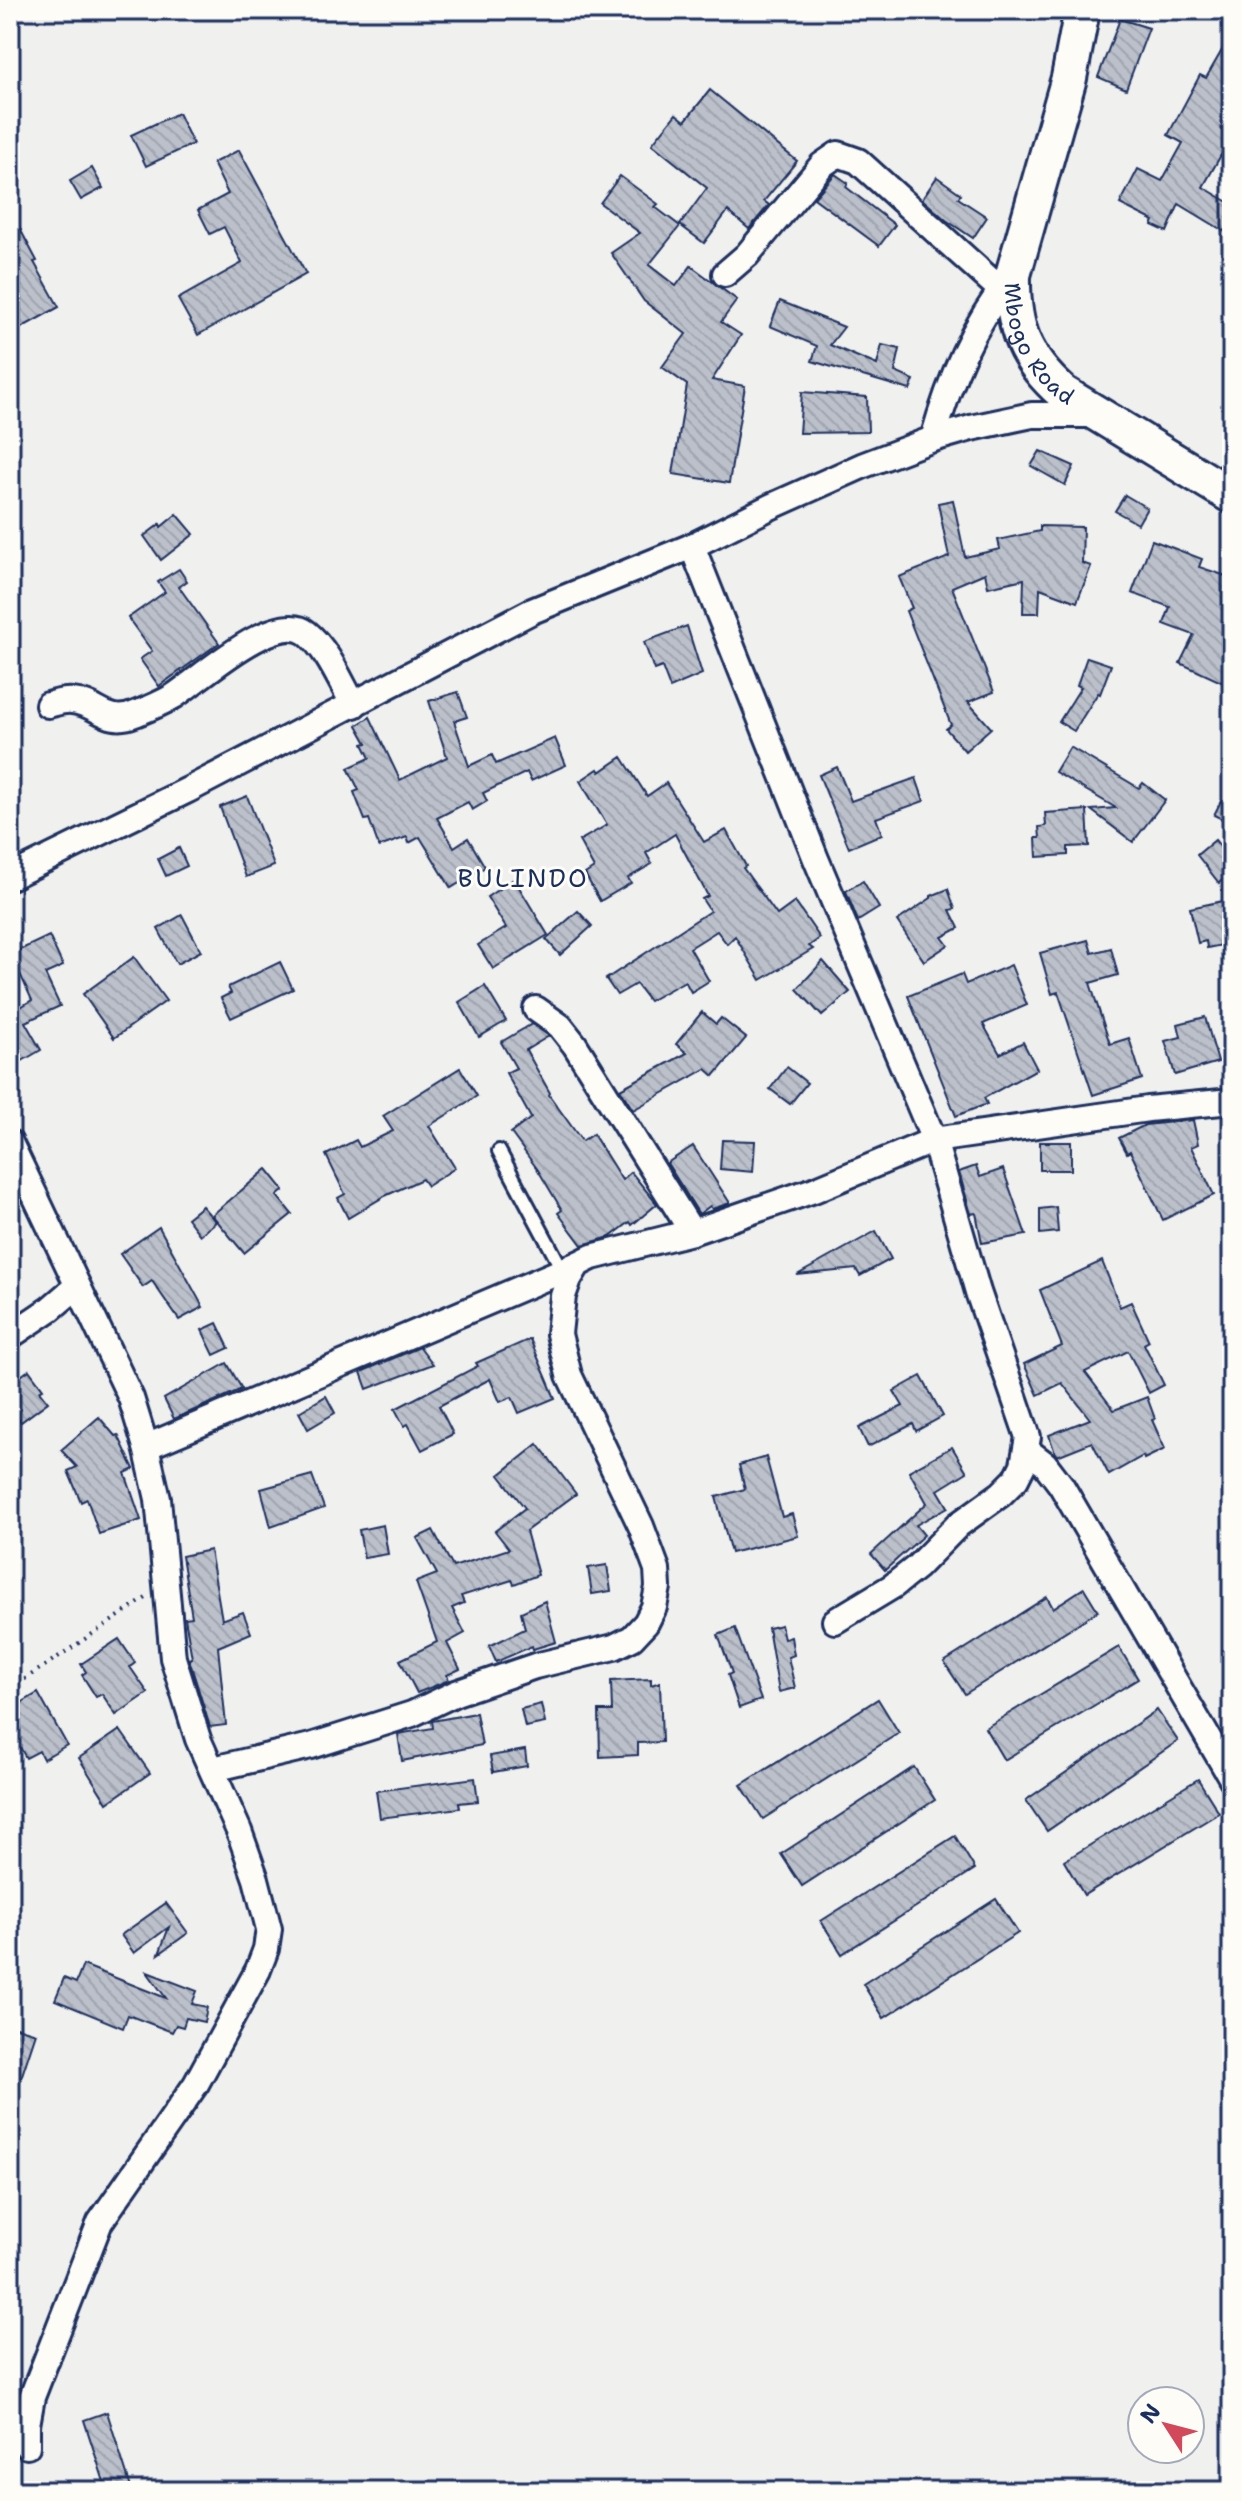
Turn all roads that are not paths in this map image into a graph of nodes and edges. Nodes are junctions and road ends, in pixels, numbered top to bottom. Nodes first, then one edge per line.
1 (1082, 10) edge
2 (725, 274) dead end
3 (1007, 283) junction
4 (1101, 415) junction
5 (933, 439) junction
6 (1232, 496) edge
7 (692, 546) junction
8 (48, 705) dead end
9 (354, 705) junction
10 (10, 877) edge
11 (536, 1009) dead end
12 (1232, 1101) edge
13 (934, 1140) junction
14 (10, 1143) edge
15 (499, 1151) dead end
16 (692, 1232) junction
17 (570, 1268) junction
18 (77, 1286) junction
19 (10, 1336) edge
20 (146, 1447) junction
21 (1028, 1451) junction
22 (835, 1621) dead end
23 (213, 1769) junction
24 (1232, 1779) edge
25 (27, 2446) dead end

1 - 3 main road, Mbogo Road
2 - 3 street
3 - 4 main road, Mbogo Road
3 - 5 street
4 - 5 street
4 - 6 main road, Mbogo Road
5 - 7 street
7 - 9 street
7 - 13 street
8 - 9 street
9 - 10 street
11 - 16 street
12 - 13 street
13 - 16 street
13 - 21 street
14 - 18 street
15 - 17 lane
16 - 17 street
17 - 20 street
17 - 23 street
18 - 19 street
18 - 20 street
20 - 23 street
21 - 22 street
21 - 24 street
23 - 25 street

